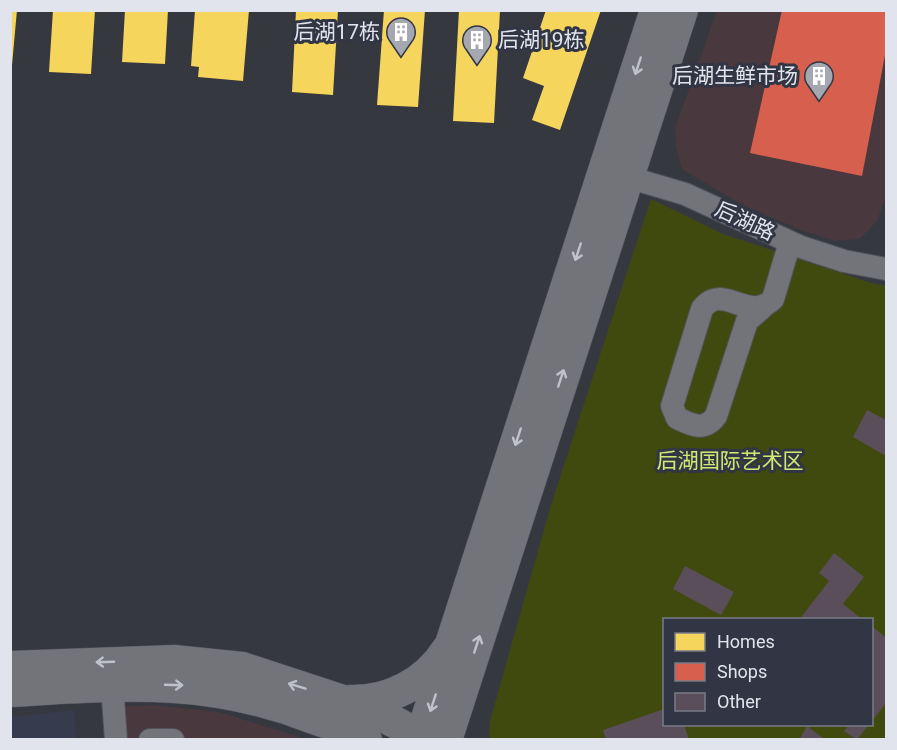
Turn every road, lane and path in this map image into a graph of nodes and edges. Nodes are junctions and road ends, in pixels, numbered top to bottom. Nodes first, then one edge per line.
1 (656, 10) edge
2 (682, 10) edge
3 (616, 173) junction
4 (790, 242) junction
5 (886, 269) edge
6 (762, 308) junction
7 (458, 627) junction
8 (10, 668) edge
9 (112, 685) junction
10 (10, 691) edge
11 (344, 701) junction
12 (458, 702) junction
13 (429, 738) edge
14 (116, 740) edge
15 (150, 740) edge
16 (174, 740) edge
17 (366, 740) edge
18 (454, 740) edge

1 -> 3 main road
2 - 3 main road
3 - 4 street, 后湖路
3 -> 7 main road
12 -> 3 main road
4 - 5 street, 后湖路
4 - 6 street
6 - 6 street
7 - 11 main road
7 -> 13 main road
11 -> 8 main road
9 - 10 main road
9 - 14 street
9 -> 17 main road
11 - 13 main road
12 - 13 main road
12 - 18 main road
15 - 16 street

